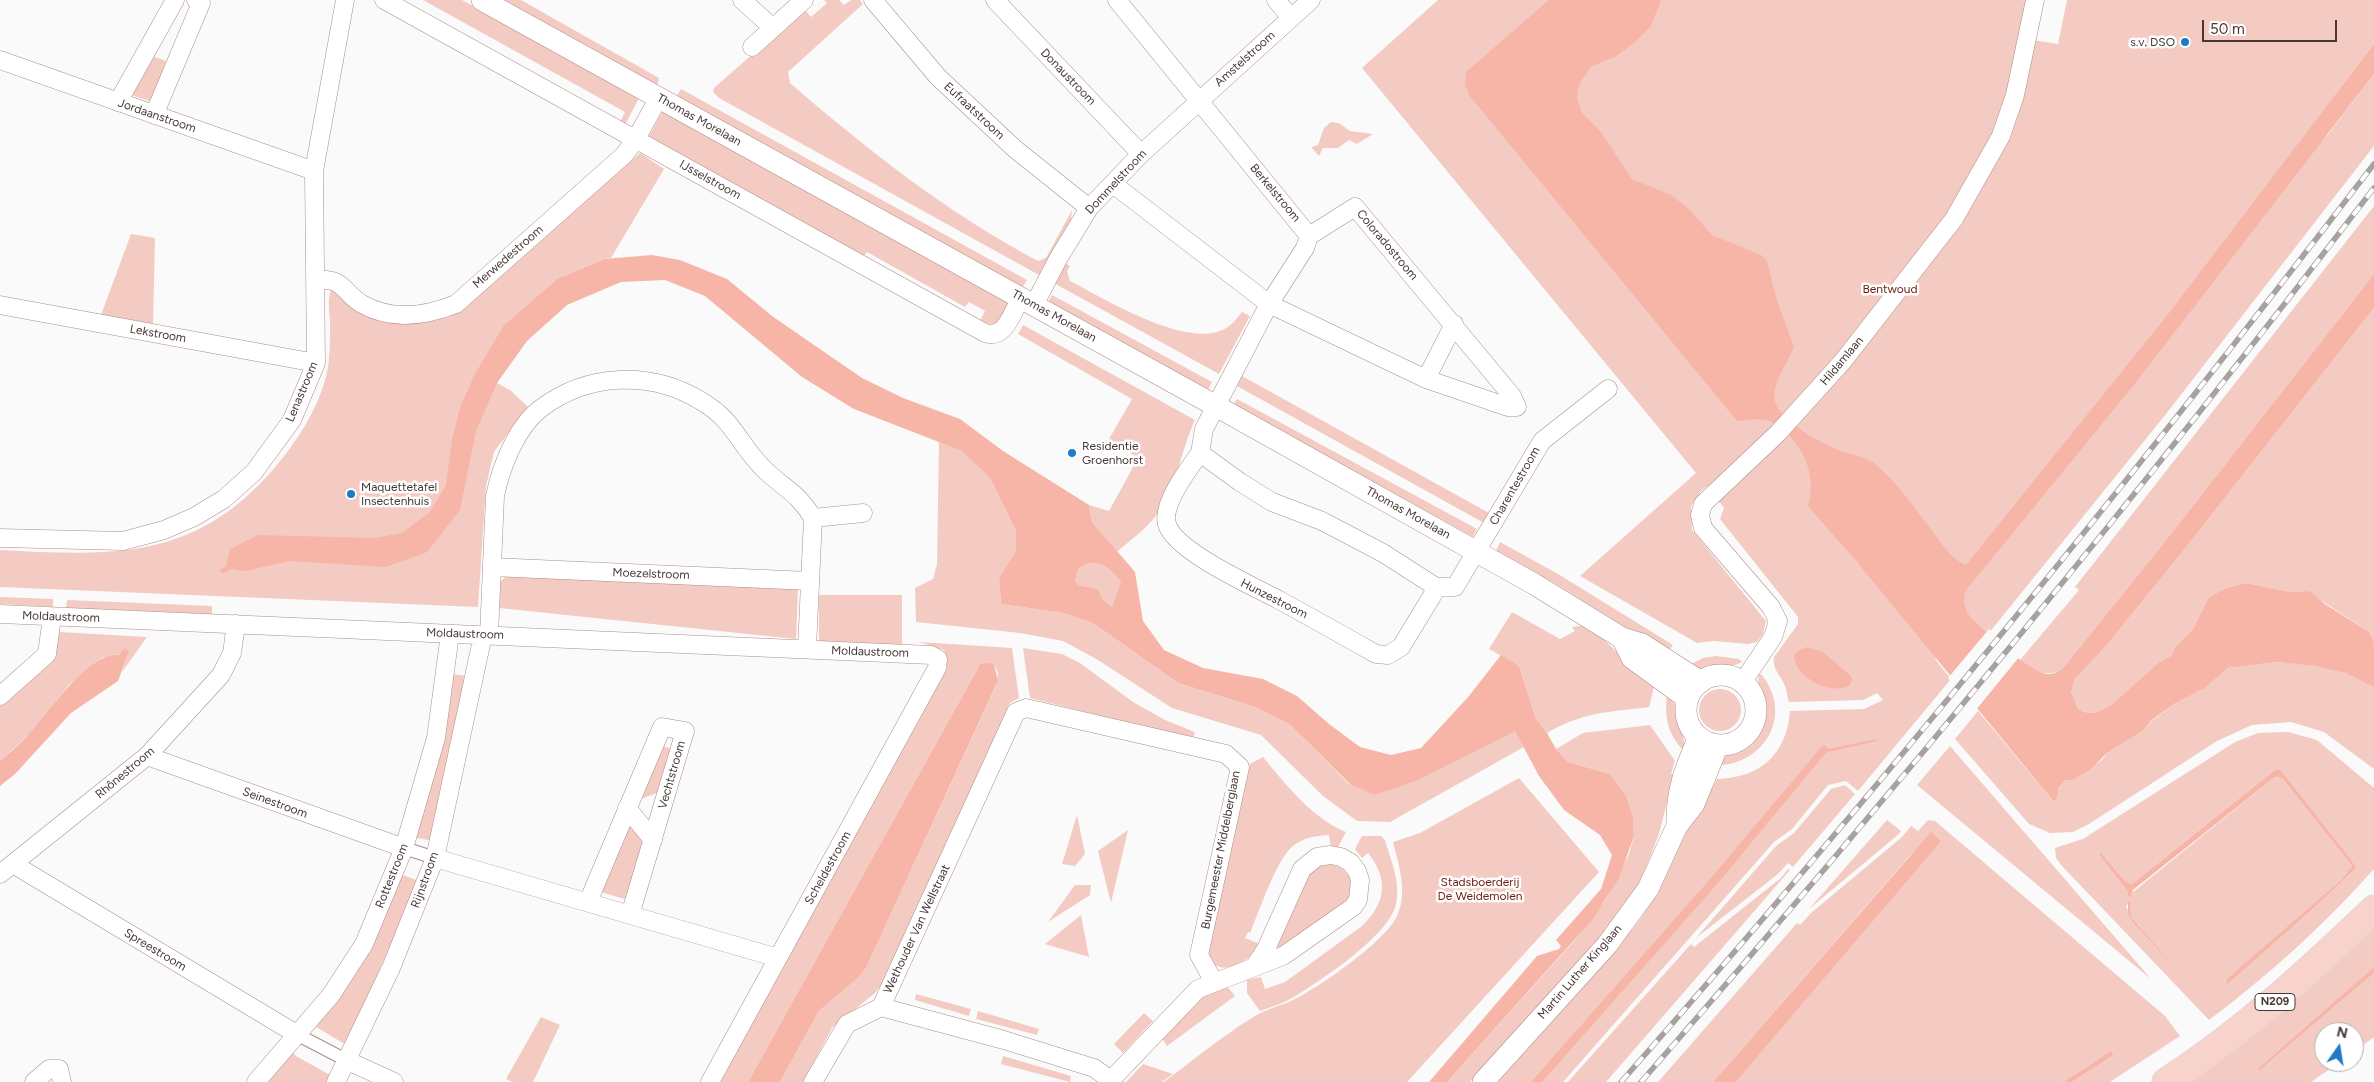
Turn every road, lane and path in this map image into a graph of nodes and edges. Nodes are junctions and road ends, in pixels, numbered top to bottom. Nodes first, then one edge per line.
1 (175, 0) edge
2 (196, 0) edge
3 (345, 0) edge
4 (384, 0) edge
5 (482, 0) edge
6 (742, 0) edge
7 (804, 0) edge
8 (873, 0) edge
9 (995, 0) edge
10 (1117, 0) edge
11 (1276, 0) edge
12 (1311, 0) edge
13 (2035, 0) edge
14 (1291, 18) junction
15 (773, 28) junction
16 (752, 47) dead end
17 (0, 60) edge
18 (659, 97) junction
19 (1200, 100) junction
20 (118, 102) junction
21 (154, 115) junction
22 (636, 139) junction
23 (1141, 154) junction
24 (314, 171) junction
25 (1113, 184) junction
26 (1089, 208) junction
27 (1309, 236) junction
28 (317, 280) junction
29 (1028, 301) junction
30 (1269, 304) junction
31 (0, 305) edge
32 (1454, 324) junction
33 (316, 363) junction
34 (1426, 378) junction
35 (1608, 389) dead end
36 (1216, 406) junction
37 (1200, 453) junction
38 (863, 513) dead end
39 (813, 518) junction
40 (0, 538) edge
41 (1476, 552) junction
42 (492, 567) junction
43 (810, 581) junction
44 (1436, 587) junction
45 (0, 614) edge
46 (52, 617) junction
47 (236, 624) junction
48 (450, 634) junction
49 (486, 635) junction
50 (1622, 638) junction
51 (807, 649) junction
52 (931, 654) joint
53 (1701, 682) junction
54 (1742, 683) junction
55 (0, 696) edge
56 (1688, 699) junction
57 (1016, 712) joint
58 (1699, 737) junction
59 (1718, 745) junction
60 (147, 756) junction
61 (627, 808) junction
62 (1677, 826) junction
63 (653, 840) junction
64 (404, 848) junction
65 (435, 858) junction
66 (6, 869) edge
67 (588, 902) junction
68 (2374, 909) edge
69 (630, 915) junction
70 (778, 958) junction
71 (1254, 967) junction
72 (1214, 982) junction
73 (881, 1007) junction
74 (298, 1035) junction
75 (348, 1060) junction
76 (1110, 1081) edge
77 (34, 1082) edge
78 (62, 1082) edge
79 (256, 1082) edge
80 (336, 1082) edge
81 (394, 1082) edge
82 (710, 1082) edge
83 (813, 1082) edge
84 (1483, 1082) edge
85 (2166, 1082) edge

1 - 20 street
2 - 21 street
3 - 24 street, Lenastroom
4 - 22 street, IJsselstroom
5 - 18 street, Thomas Morelaan
6 - 15 street
7 - 15 street
8 - 26 street, Eufraatstroom
9 - 23 street, Donaustroom
10 - 19 street, Berkelstroom
11 - 14 street
12 - 14 street, Amstelstroom
13 - 54 street, Hildamlaan
14 - 19 street, Amstelstroom
15 - 16 street
17 - 20 street, Jordaanstroom
18 - 22 street, Merwedestroom
18 - 29 street, Thomas Morelaan
19 - 23 street, Dommelstroom
19 - 27 street, Berkelstroom
20 - 21 street, Jordaanstroom
21 - 24 street, Jordaanstroom
22 - 28 street, Merwedestroom
22 - 29 street, IJsselstroom
23 - 25 street, Dommelstroom
24 - 28 street, Lenastroom
25 - 26 street, Dommelstroom
25 - 30 street
26 - 29 street, Dommelstroom
27 - 30 street
27 - 32 street, Coloradostroom
28 - 33 street, Lenastroom
29 - 36 street, Thomas Morelaan
30 - 34 street, Coloradostroom
30 - 36 street
31 - 33 street, Lekstroom
32 - 34 street
32 - 34 street, Coloradostroom
33 - 40 street, Lenastroom
35 - 41 street, Charentestroom
36 - 37 street, Hunzestroom
36 - 41 street, Thomas Morelaan
37 - 44 street
37 - 44 street, Hunzestroom
38 - 39 street
39 - 42 street
39 - 43 street
41 - 44 street
41 - 50 street, Thomas Morelaan
42 - 43 street, Moezelstroom
42 - 49 street
43 - 51 street
45 - 46 street, Moldaustroom
46 - 47 street, Moldaustroom
46 - 55 street
47 - 48 street, Moldaustroom
47 - 60 street, Rhônestroom
48 - 49 street, Moldaustroom
48 - 64 street, Rottestroom
49 - 51 street, Moldaustroom
49 - 65 street, Rijnstroom
50 - 53 street, Thomas Morelaan
50 - 56 street, Thomas Morelaan
51 - 52 street, Moldaustroom
52 - 70 street, Scheldestroom
53 - 54 street
53 - 56 street
54 - 59 street
56 - 58 street
57 - 72 street, Burgemeester Middelberglaan
57 - 73 street, Wethouder Van Wellstraat
58 - 59 street
58 - 62 street, Martin Luther Kinglaan
59 - 62 street, Martin Luther Kinglaan
60 - 64 street, Seinestroom
60 - 66 street, Rhônestroom
61 - 63 street
61 - 63 street, Vechtstroom
61 - 67 street, Vechtstroom
62 - 84 street, Martin Luther Kinglaan
63 - 69 street, Vechtstroom
64 - 65 street
64 - 74 street, Rottestroom
65 - 67 street
65 - 75 street, Rijnstroom
66 - 74 street, Spreestroom
67 - 69 street
68 - 85 main road, N209
69 - 70 street
70 - 82 street, Scheldestroom
71 - 71 street
71 - 72 street
72 - 76 street
73 - 76 street, Wethouder Van Wellstraat
73 - 83 street
74 - 75 street
74 - 79 street, Rottestroom
75 - 80 street, Rijnstroom
75 - 81 street
77 - 78 street

